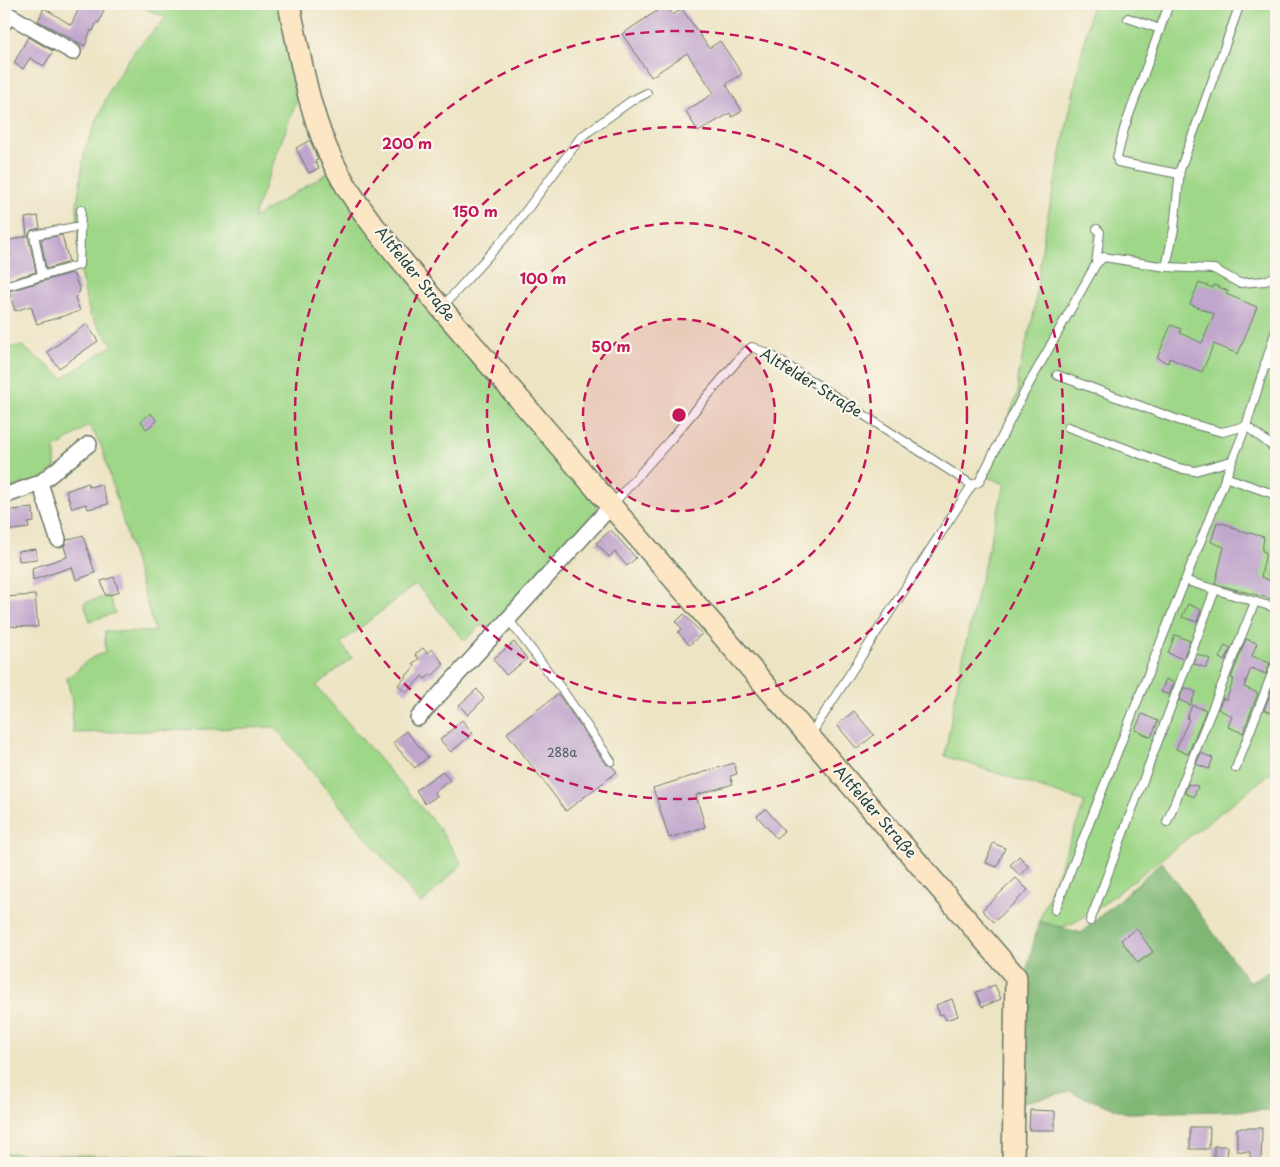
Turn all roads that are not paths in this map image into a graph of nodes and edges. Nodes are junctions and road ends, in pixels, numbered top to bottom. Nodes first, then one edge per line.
1 (289, 4) edge
2 (1168, 4) edge
3 (1240, 4) edge
4 (1128, 18) dead end
5 (4, 22) edge
6 (1160, 29) junction
7 (73, 52) dead end
8 (648, 93) dead end
9 (1179, 174) junction
10 (81, 210) dead end
11 (80, 226) junction
12 (1097, 229) dead end
13 (1096, 264) junction
14 (1166, 267) junction
15 (42, 274) junction
16 (1276, 276) edge
17 (4, 287) edge
18 (442, 308) junction
19 (1276, 330) edge
20 (1265, 363) junction
21 (1276, 368) edge
22 (1056, 375) dead end
23 (1246, 426) junction
24 (1068, 427) dead end
25 (89, 444) dead end
26 (1276, 449) edge
27 (1231, 461) junction
28 (1225, 477) junction
29 (40, 483) junction
30 (972, 485) junction
31 (1276, 495) edge
32 (4, 496) edge
33 (612, 505) junction
34 (58, 539) dead end
35 (1187, 581) junction
36 (1215, 590) junction
37 (1255, 602) junction
38 (1276, 608) edge
39 (509, 620) junction
40 (1276, 663) edge
41 (418, 718) dead end
42 (810, 736) junction
43 (611, 761) dead end
44 (1236, 768) dead end
45 (1167, 822) dead end
46 (1054, 910) dead end
47 (1090, 922) dead end
48 (1013, 1163) edge

1 - 18 street, Altfelder Straße
2 - 6 lane
3 - 9 lane
4 - 6 lane
5 - 7 street
6 - 9 lane
8 - 18 lane
9 - 14 lane
10 - 11 lane
11 - 15 lane
11 - 15 lane
12 - 13 lane
13 - 14 lane
13 - 30 lane
14 - 16 lane
15 - 17 lane
18 - 33 street, Altfelder Straße
19 - 20 lane
20 - 21 lane
20 - 23 lane
22 - 23 lane
23 - 26 lane
23 - 27 lane
24 - 27 lane
25 - 29 street
27 - 28 lane
28 - 31 lane
28 - 35 lane
29 - 32 street
29 - 34 street
30 - 33 lane, Altfelder Straße
30 - 42 lane
33 - 39 street, Altfelder Straße
33 - 42 street, Altfelder Straße
35 - 36 lane
35 - 46 lane
36 - 37 lane
36 - 47 lane
37 - 38 lane
37 - 45 lane
39 - 41 street, Altfelder Straße
39 - 43 lane
40 - 44 lane
42 - 48 street, Altfelder Straße

